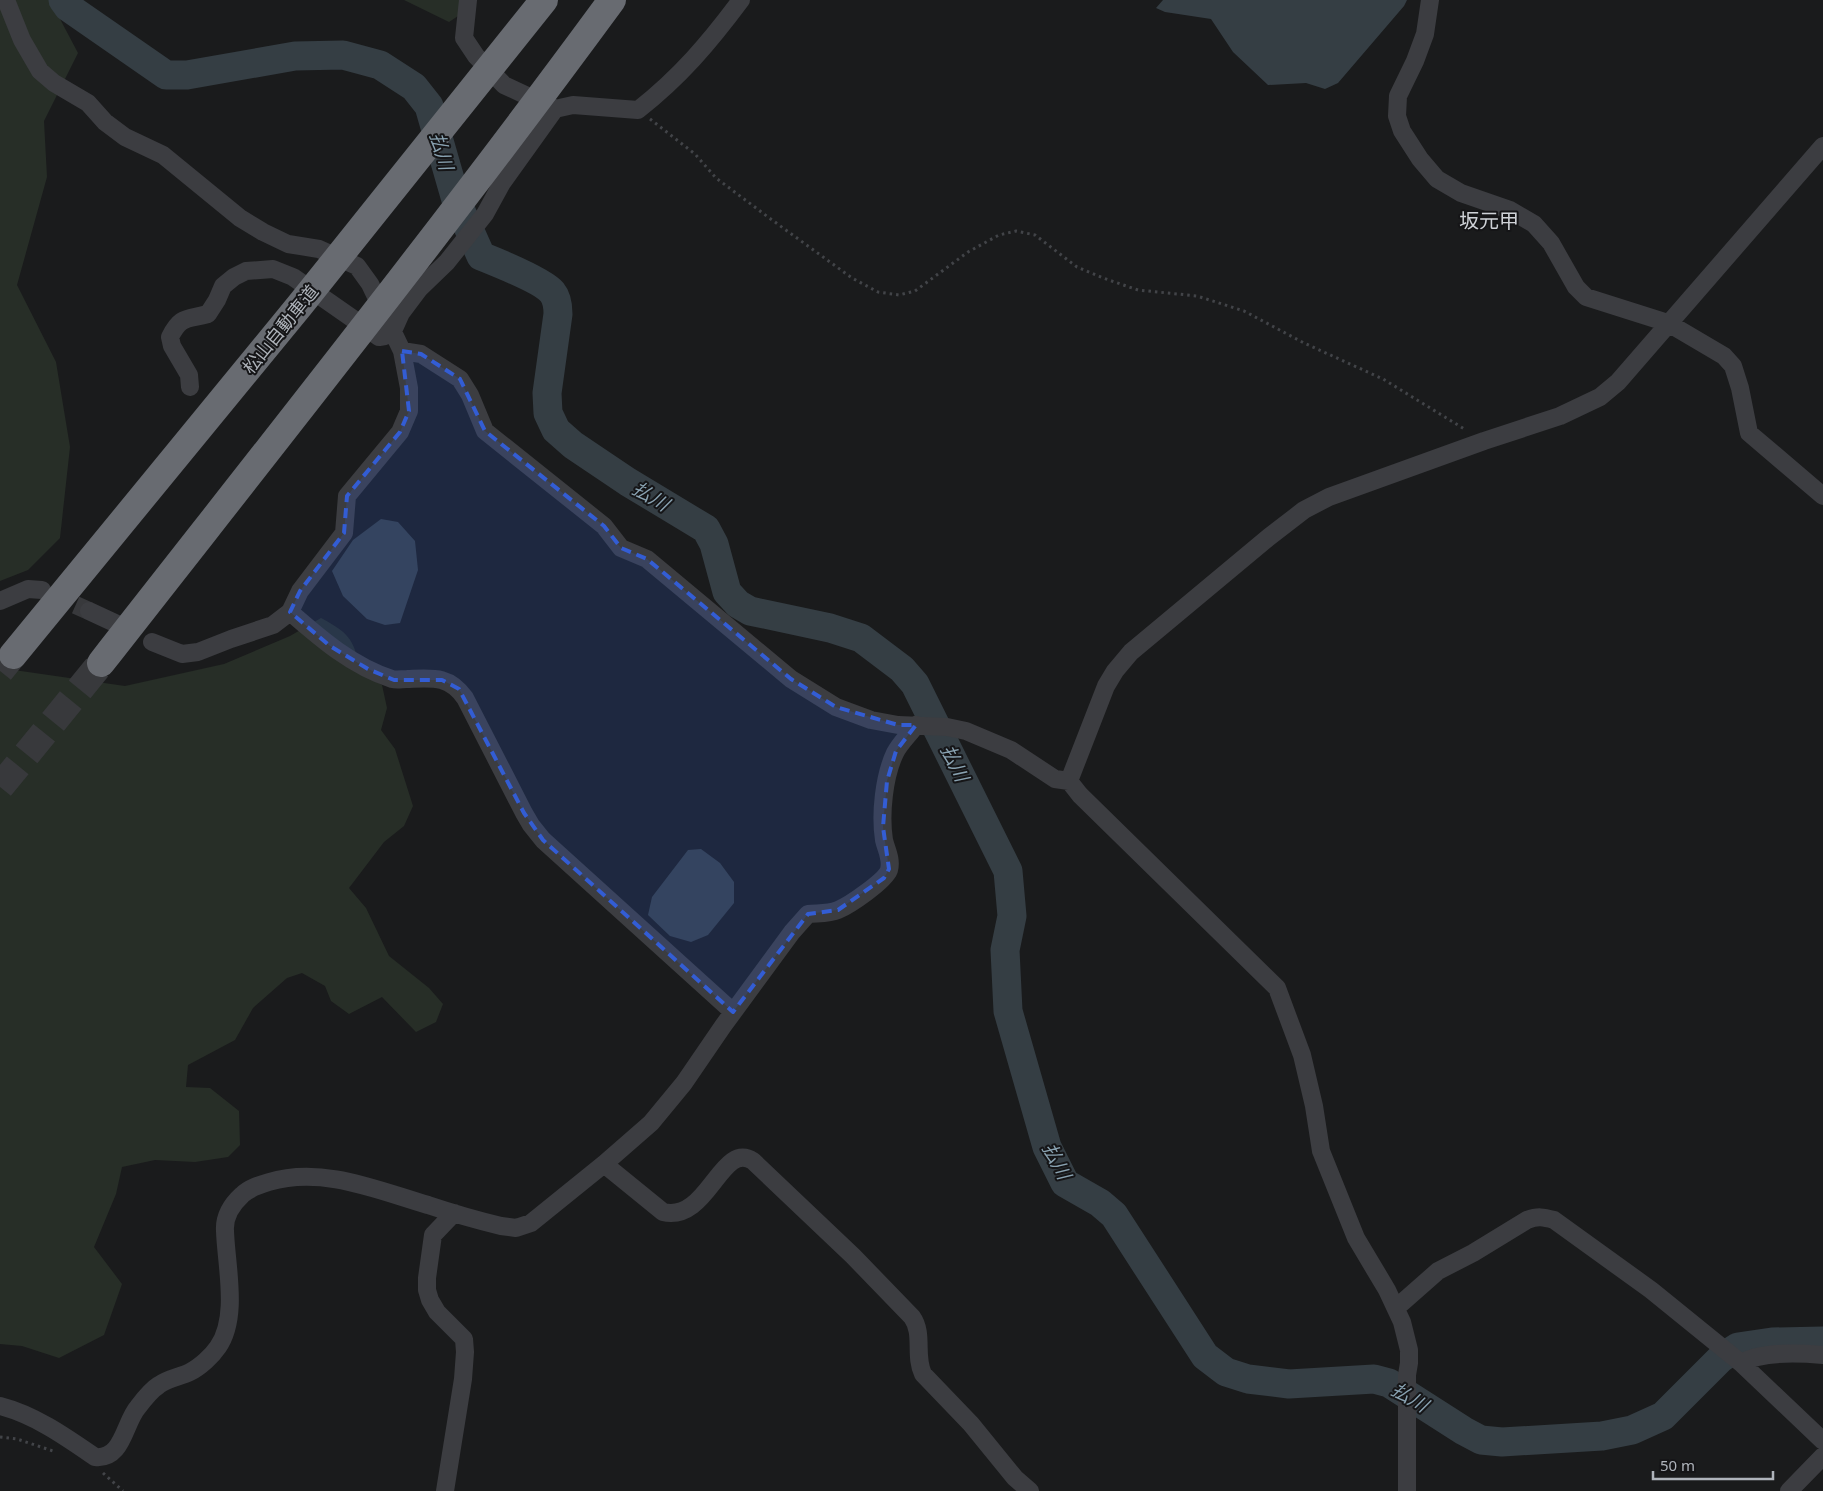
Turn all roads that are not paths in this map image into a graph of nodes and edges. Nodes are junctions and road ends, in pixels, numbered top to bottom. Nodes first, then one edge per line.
1 (6, 0) edge
2 (468, 0) edge
3 (544, 0) edge
4 (612, 0) edge
5 (741, 0) edge
6 (1430, 0) edge
7 (555, 109) junction
8 (1823, 146) edge
9 (1668, 323) junction
10 (392, 332) junction
11 (402, 351) junction
12 (190, 387) dead end
13 (1823, 496) edge
14 (42, 590) tunnel mouth
15 (0, 601) edge
16 (89, 611) tunnel mouth
17 (290, 612) junction
18 (116, 624) dead end
19 (152, 642) dead end
20 (13, 655) tunnel mouth
21 (101, 663) tunnel mouth
22 (916, 725) junction
23 (1069, 781) junction
24 (733, 1012) junction
25 (604, 1164) junction
26 (454, 1214) junction
27 (1396, 1308) junction
28 (1823, 1355) edge
29 (1741, 1363) junction
30 (0, 1406) edge
31 (1823, 1441) edge
32 (1823, 1456) edge
33 (445, 1491) edge
34 (1030, 1491) edge
35 (1406, 1491) edge
36 (1789, 1491) edge

1 - 10 street
2 - 7 street
3 - 20 highway, 松山自動車道
4 - 21 highway
5 - 7 street
6 - 9 street
7 - 10 street
8 - 9 street
9 - 13 street
9 - 23 street
10 - 11 street
10 - 12 street
11 - 17 street
11 - 22 street
14 - 15 street
16 - 18 street
17 - 19 street
17 - 24 street
22 - 23 street
22 - 24 street
23 - 27 street
24 - 25 street
25 - 26 street
25 - 34 street
26 - 30 street
26 - 33 street
27 - 29 street
27 - 35 street
28 - 29 street
29 - 31 street
32 - 36 street

